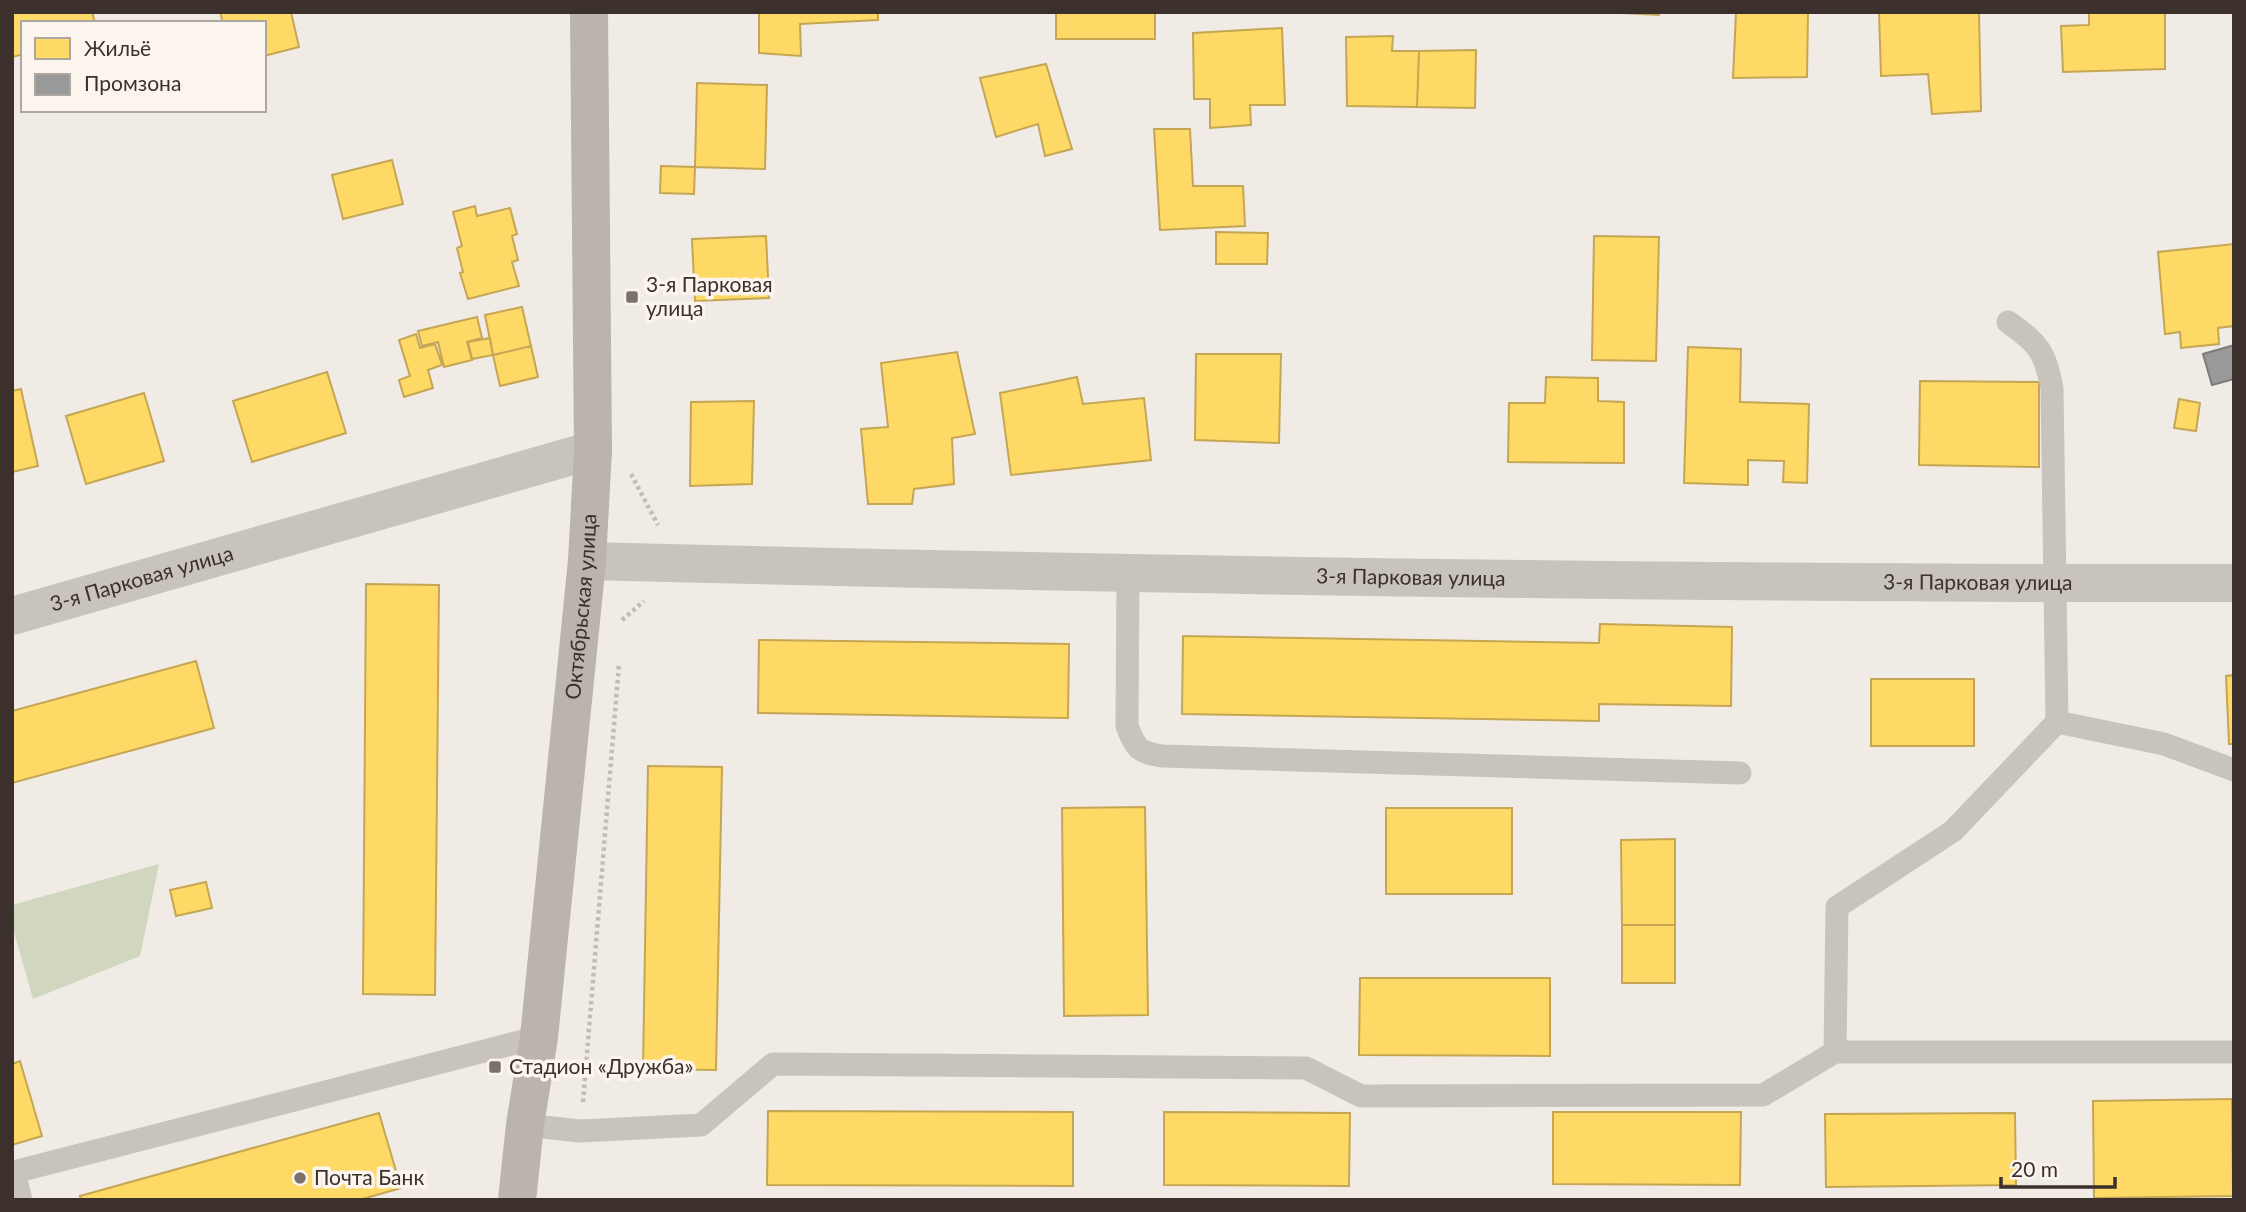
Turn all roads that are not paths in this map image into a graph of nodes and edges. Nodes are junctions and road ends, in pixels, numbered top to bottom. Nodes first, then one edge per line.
1 (589, 12) edge
2 (2008, 322) dead end
3 (593, 450) junction
4 (587, 561) junction
5 (1128, 574) junction
6 (2054, 583) junction
7 (2234, 583) edge
8 (12, 616) edge
9 (2057, 722) junction
10 (2234, 770) edge
11 (1740, 773) dead end
12 (539, 1038) junction
13 (1835, 1052) junction
14 (2234, 1052) edge
15 (525, 1125) junction
16 (21, 1200) edge
17 (517, 1200) edge

1 - 3 street, Октябрьская улица
2 - 6 lane
3 - 4 street, Октябрьская улица
3 - 8 street, 3-я Парковая улица
4 - 5 street, 3-я Парковая улица
4 - 12 street, Октябрьская улица
5 - 6 street, 3-я Парковая улица
5 - 11 lane
6 - 7 street, 3-я Парковая улица
6 - 9 lane
9 - 10 lane
9 - 13 lane
12 - 15 street, Октябрьская улица
12 - 16 lane
13 - 14 lane
13 - 15 lane
15 - 17 street, Октябрьская улица

